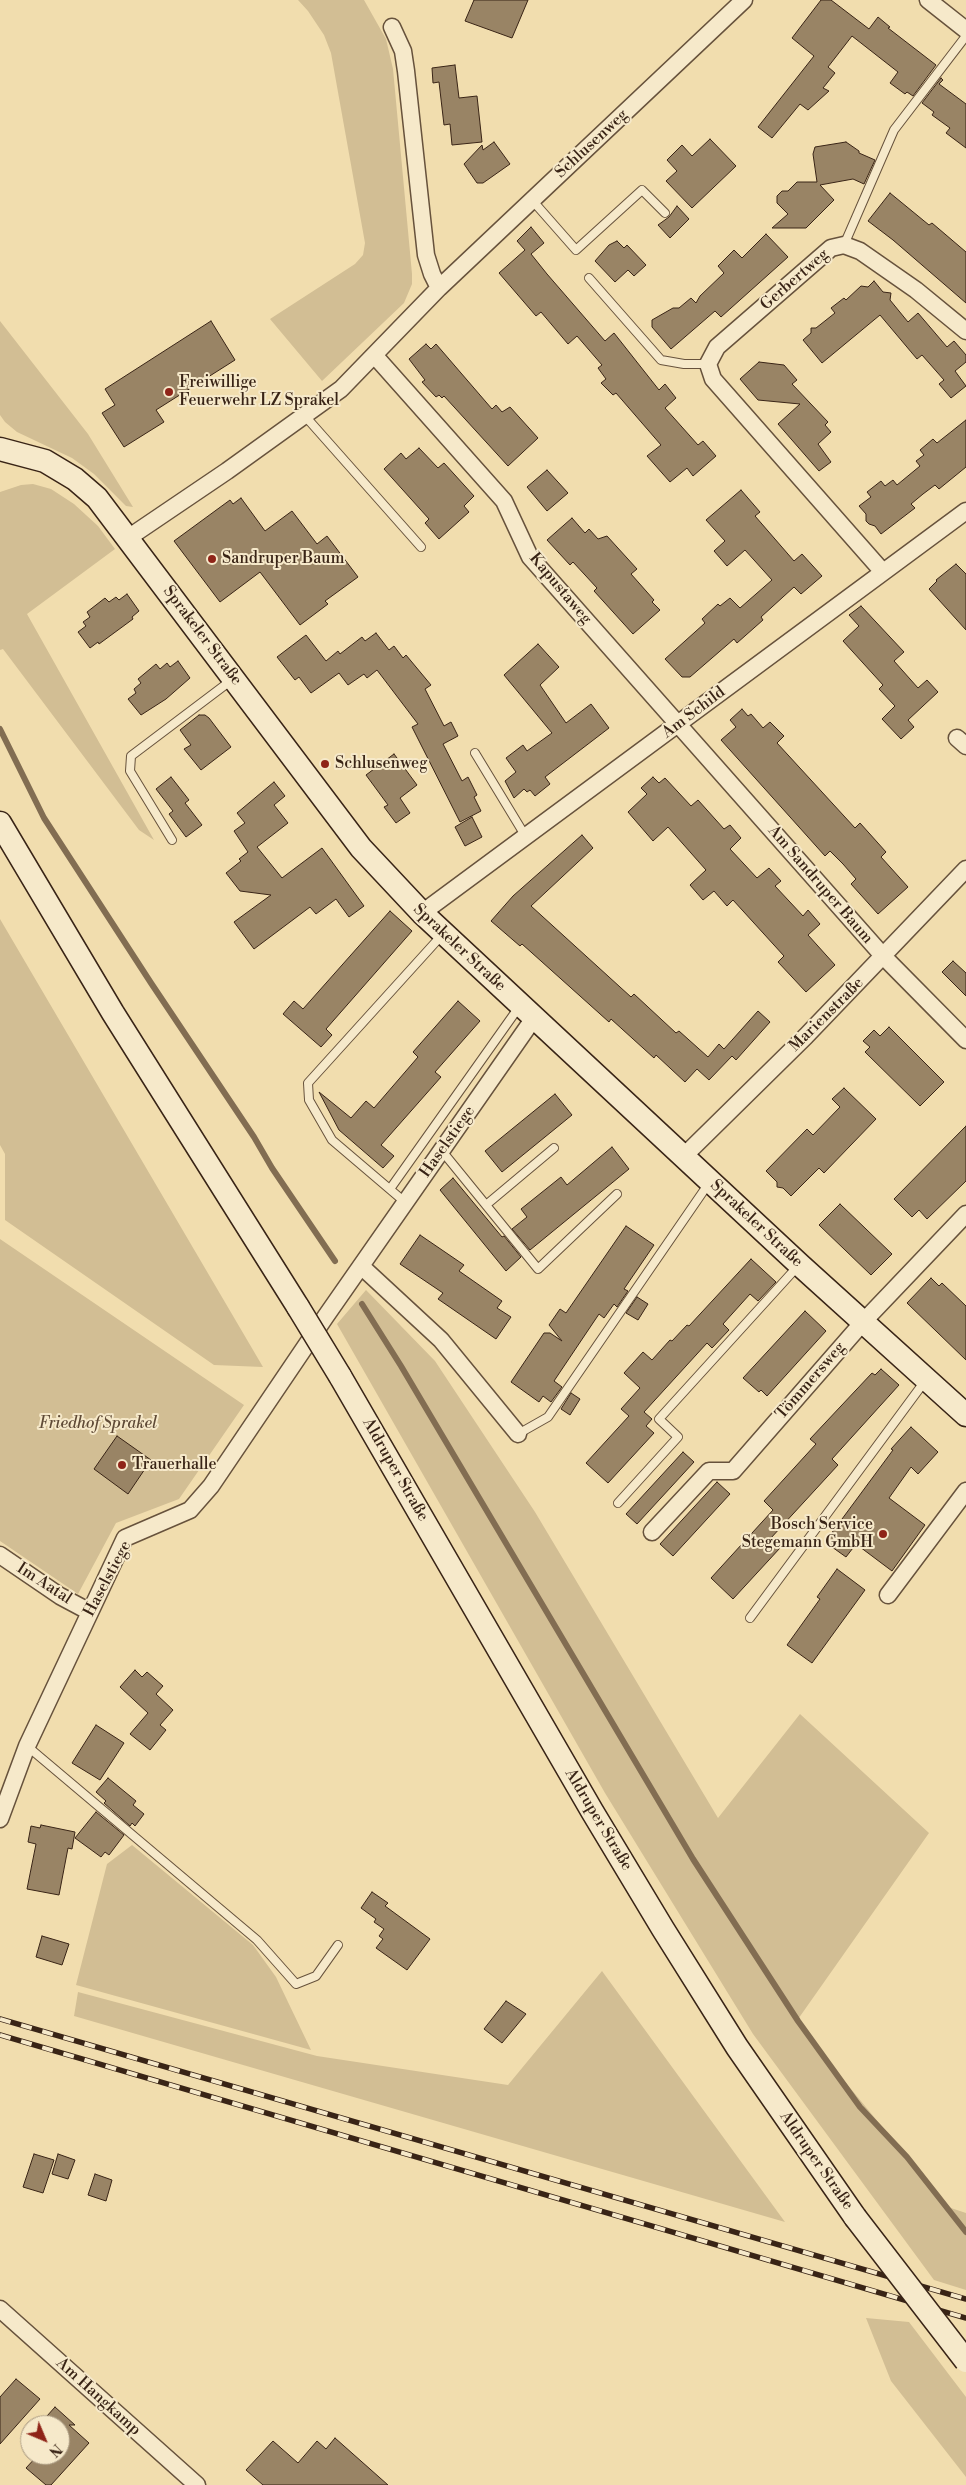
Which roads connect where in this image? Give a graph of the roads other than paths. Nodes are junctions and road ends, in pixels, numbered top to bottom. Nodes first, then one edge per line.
1 (744, 0) edge
2 (928, 0) edge
3 (392, 26) dead end
4 (966, 30) edge
5 (966, 36) edge
6 (532, 200) junction
7 (665, 213) dead end
8 (844, 244) junction
9 (589, 278) dead end
10 (439, 288) junction
11 (966, 331) edge
12 (375, 356) junction
13 (708, 364) junction
14 (305, 416) junction
15 (0, 449) edge
16 (966, 511) edge
17 (128, 538) junction
18 (421, 547) dead end
19 (883, 572) junction
20 (234, 678) junction
21 (679, 725) junction
22 (475, 753) dead end
23 (0, 823) edge
24 (526, 837) junction
25 (172, 840) dead end
26 (966, 869) edge
27 (422, 914) junction
28 (443, 933) junction
29 (884, 957) junction
30 (527, 1012) junction
31 (966, 1040) edge
32 (554, 1148) dead end
33 (442, 1151) junction
34 (683, 1157) junction
35 (710, 1182) junction
36 (390, 1188) junction
37 (617, 1194) dead end
38 (406, 1203) junction
39 (486, 1205) junction
40 (966, 1214) edge
41 (800, 1264) junction
42 (361, 1266) junction
43 (864, 1321) junction
44 (926, 1379) junction
45 (966, 1415) edge
46 (518, 1434) joint
47 (966, 1491) edge
48 (618, 1503) dead end
49 (652, 1532) dead end
50 (0, 1556) edge
51 (888, 1595) dead end
52 (90, 1612) junction
53 (750, 1618) dead end
54 (26, 1746) junction
55 (0, 1819) edge
56 (338, 1945) dead end
57 (0, 2308) edge
58 (966, 2361) edge
59 (197, 2485) edge

1 - 6 street, Schlusenweg
2 - 4 street
3 - 10 street
5 - 8 lane
6 - 7 lane
6 - 10 street, Schlusenweg
8 - 11 street, Gerbertweg
8 - 13 street, Gerbertweg
9 - 13 lane
10 - 12 street, Schlusenweg
12 - 14 street, Schlusenweg
12 - 21 street, Kapustaweg
13 - 19 street
14 - 17 street, Schlusenweg
14 - 18 lane
15 - 17 main road, Sprakeler Straße
16 - 19 street, Am Schild
17 - 20 main road, Sprakeler Straße
19 - 21 street, Am Schild
20 - 25 lane
20 - 27 main road, Sprakeler Straße
21 - 24 street, Am Schild
21 - 29 street, Am Sandruper Baum
22 - 24 lane
23 - 58 main road, Aldruper Straße, bridge
24 - 27 street, Am Schild
26 - 29 street, Marienstraße
27 - 28 main road, Sprakeler Straße
28 - 30 main road, Sprakeler Straße
28 - 36 lane
29 - 31 street, Am Sandruper Baum
29 - 34 street, Marienstraße
30 - 33 street, Haselstiege
30 - 34 main road, Sprakeler Straße
30 - 36 lane
32 - 39 lane
33 - 38 street, Haselstiege
33 - 39 lane
34 - 35 main road, Sprakeler Straße
35 - 41 main road, Sprakeler Straße
35 - 46 lane
36 - 38 lane
37 - 39 lane
38 - 42 street, Haselstiege
40 - 43 street, Tömmersweg
41 - 43 main road, Sprakeler Straße
41 - 48 lane
42 - 46 street
42 - 52 street, Haselstiege
43 - 44 main road, Sprakeler Straße
43 - 49 street, Tömmersweg
44 - 45 main road, Sprakeler Straße
44 - 53 lane
47 - 51 street
50 - 52 street, Im Aatal
52 - 54 street, Haselstiege
54 - 55 street, Haselstiege
54 - 56 lane
57 - 59 street, Am Hangkamp

